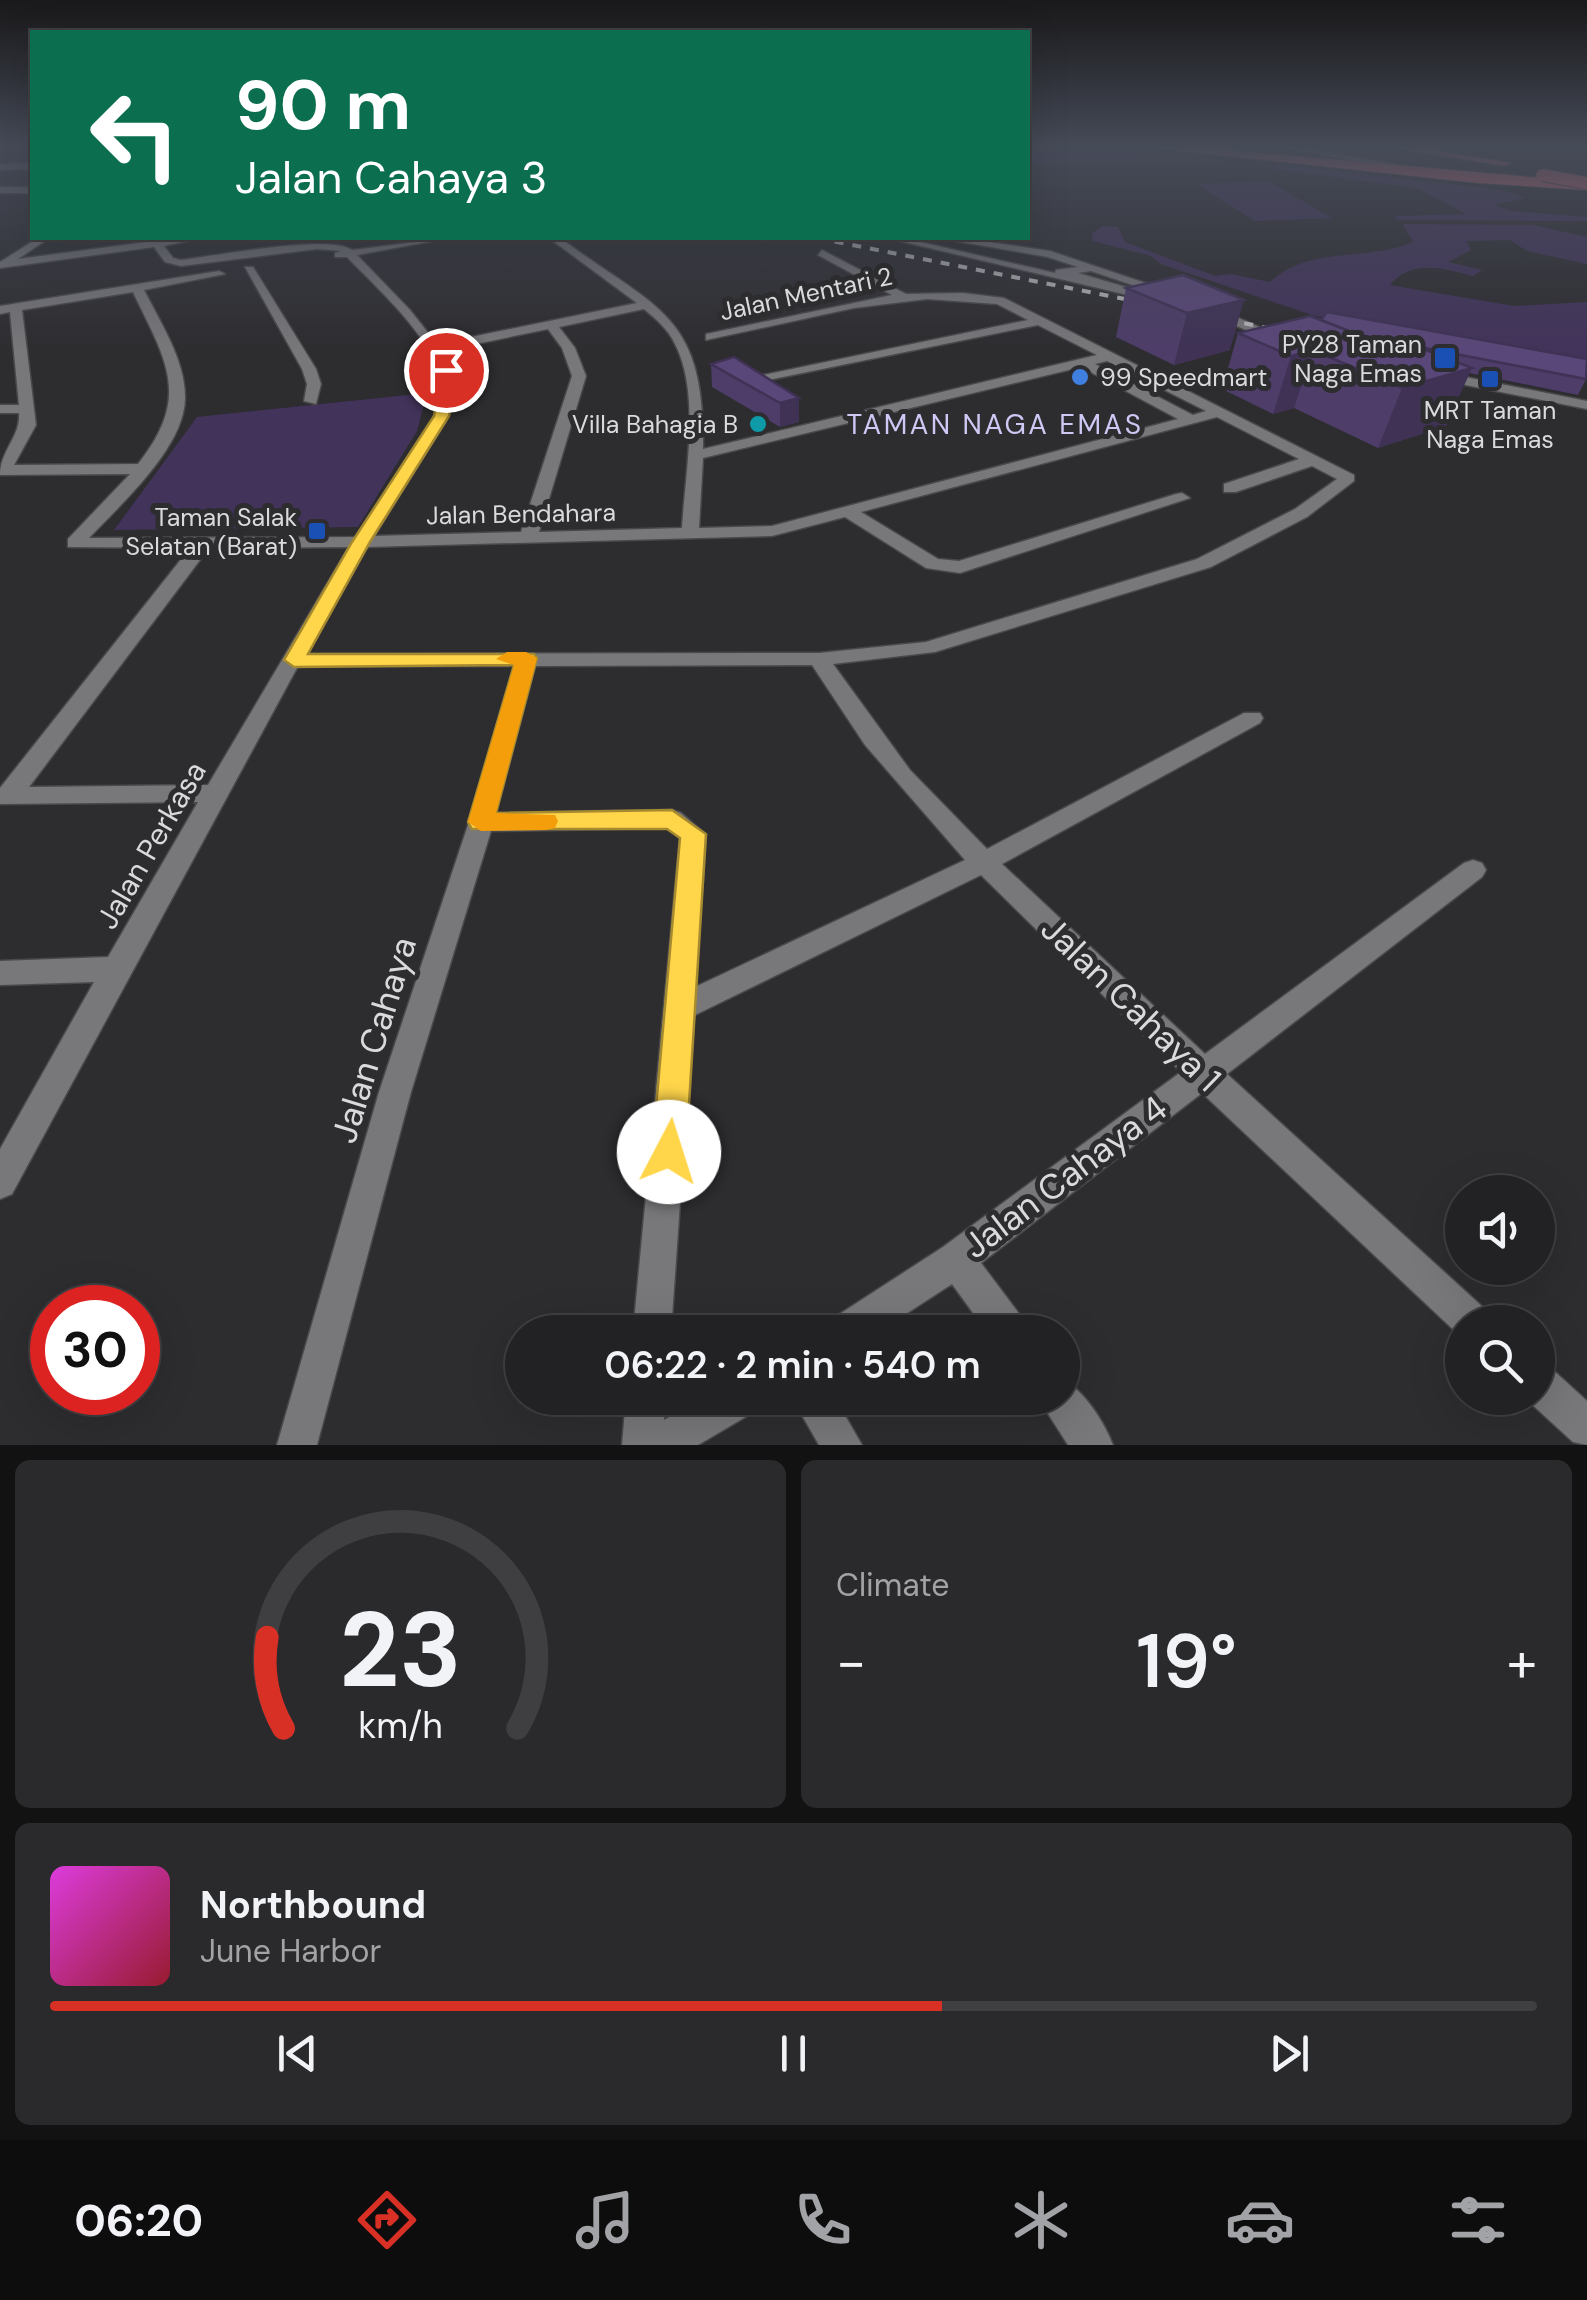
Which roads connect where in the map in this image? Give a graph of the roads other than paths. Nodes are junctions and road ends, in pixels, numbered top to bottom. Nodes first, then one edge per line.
1 (41, 240) edge
2 (159, 240) edge
3 (431, 240) edge
4 (557, 240) edge
5 (907, 240) edge
6 (948, 240) edge
7 (972, 249) junction
8 (348, 253) junction
9 (822, 253) dead end
10 (1, 265) edge
11 (249, 270) junction
12 (137, 288) junction
13 (1150, 291) junction
14 (902, 295) junction
15 (645, 305) junction
16 (1190, 307) junction
17 (8, 309) edge
18 (1042, 321) junction
19 (551, 325) junction
20 (711, 337) dead end
21 (434, 349) junction
22 (1111, 356) junction
23 (1083, 363) junction
24 (754, 381) edge
25 (310, 402) dead end
26 (1587, 405) edge
27 (26, 409) junction
28 (0, 410) edge
29 (1220, 412) junction
30 (1587, 418) edge
31 (1192, 420) junction
32 (692, 456) junction
33 (1313, 460) junction
34 (1, 470) edge
35 (141, 470) junction
36 (1230, 488) dead end
37 (1182, 498) dead end
38 (847, 511) junction
39 (690, 535) junction
40 (528, 538) junction
41 (361, 542) junction
42 (203, 544) junction
43 (526, 658) junction
44 (818, 659) junction
45 (294, 660) junction
46 (1252, 718) dead end
47 (218, 793) junction
48 (4, 796) edge
49 (481, 822) junction
50 (984, 862) junction
51 (1472, 870) dead end
52 (116, 969) junction
53 (0, 973) edge
54 (682, 1007) junction
55 (1202, 1073) junction
56 (0, 1182) edge
57 (956, 1260) junction
58 (1454, 1305) edge
59 (654, 1315) edge
60 (871, 1315) edge
61 (997, 1315) edge
62 (1555, 1398) edge
63 (645, 1415) edge
64 (711, 1415) edge
65 (823, 1415) edge
66 (1071, 1415) edge
67 (1587, 1428) edge
68 (297, 1445) edge
69 (642, 1445) edge
70 (660, 1445) edge
71 (842, 1445) edge
72 (1093, 1445) edge

1 - 10 street
2 - 8 street
2 - 10 street
3 - 8 street
4 - 15 street
5 - 7 street
6 - 7 street
7 - 7 street
7 - 13 street
7 - 13 street
8 - 11 street
8 - 21 street
9 - 14 street
11 - 12 street
11 - 25 street
12 - 17 street
12 - 35 street
13 - 13 street
13 - 16 street
14 - 18 street, Jalan Mentari 2
14 - 20 street, Jalan Mentari 2
15 - 19 street
15 - 32 street
16 - 16 street
17 - 27 street
18 - 22 street, Jalan Mentari 2
18 - 24 street
19 - 21 street
19 - 40 street
21 - 41 street, Jalan Perkasa
22 - 23 street
22 - 29 street, Jalan Mentari 2
23 - 31 street
23 - 32 street
26 - 30 street
27 - 28 street
27 - 34 street
29 - 31 street, Jalan Bendahara
29 - 33 street, Jalan Mentari 2
31 - 38 street, Jalan Bendahara
32 - 39 street
33 - 36 street
33 - 44 street, Jalan Mentari 2
34 - 35 street
35 - 42 street, Jalan Bendahara
37 - 38 street
38 - 39 street, Jalan Bendahara
39 - 40 street, Jalan Bendahara
40 - 41 street, Jalan Bendahara
41 - 42 street, Jalan Bendahara
41 - 45 street, Jalan Perkasa
42 - 48 street
43 - 44 street
43 - 45 street
43 - 49 street, Jalan Cahaya
44 - 50 street, Jalan Cahaya 1
45 - 47 street, Jalan Perkasa
46 - 50 street
47 - 48 street
47 - 52 street, Jalan Perkasa
49 - 54 street
49 - 68 street, Jalan Cahaya
50 - 54 street
50 - 55 street, Jalan Cahaya 1
51 - 55 street, Jalan Cahaya 4
52 - 53 street
52 - 56 street, Jalan Perkasa
54 - 59 street
55 - 57 street, Jalan Cahaya 4
55 - 58 street, Jalan Cahaya 1
57 - 60 street, Jalan Cahaya 4
57 - 61 street
62 - 67 street
63 - 69 street
64 - 70 street
65 - 71 street
66 - 72 street

